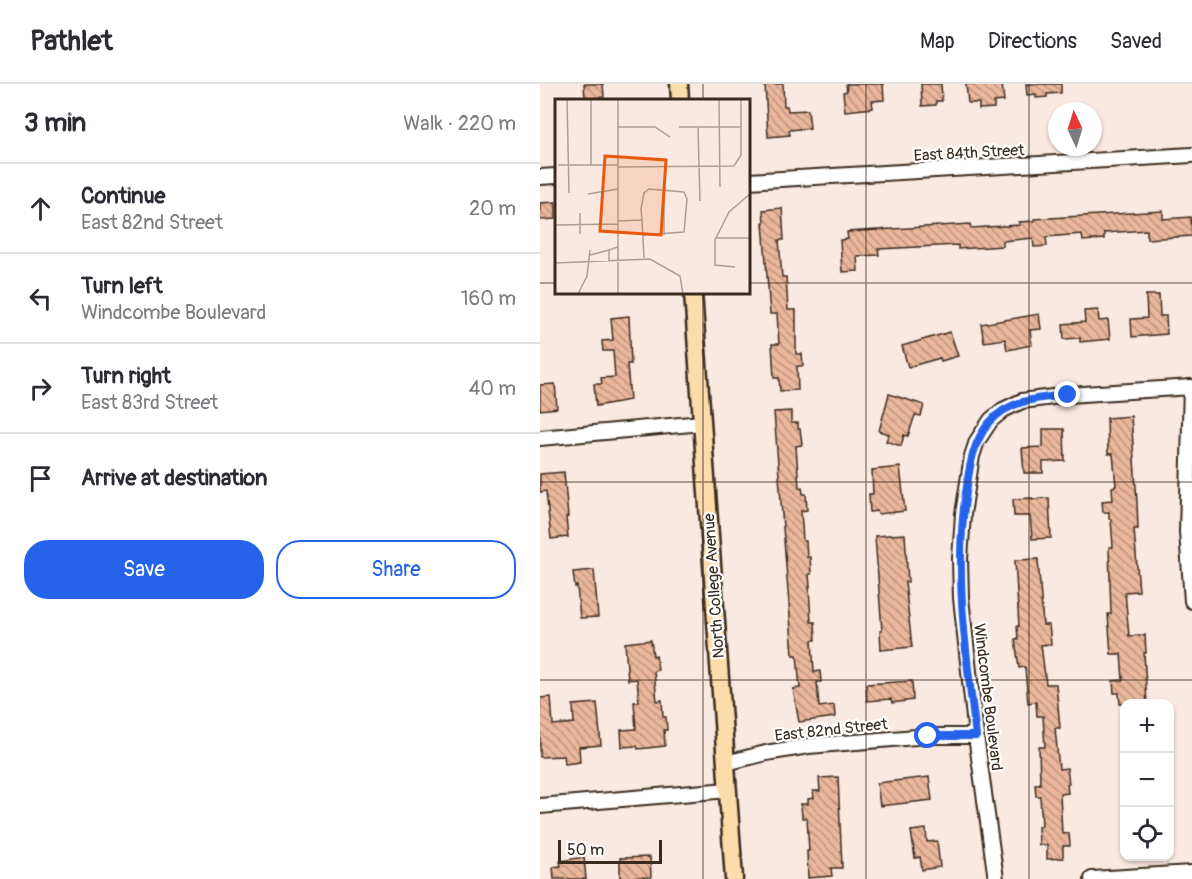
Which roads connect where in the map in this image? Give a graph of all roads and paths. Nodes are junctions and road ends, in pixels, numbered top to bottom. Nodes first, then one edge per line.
1 (679, 84) edge
2 (680, 99) edge
3 (1192, 155) edge
4 (555, 176) edge
5 (540, 177) edge
6 (750, 181) edge
7 (693, 294) edge
8 (1192, 387) edge
9 (702, 423) junction
10 (540, 438) edge
11 (1192, 601) edge
12 (976, 736) junction
13 (726, 763) junction
14 (728, 790) junction
15 (540, 806) edge
16 (1192, 873) edge
17 (734, 879) edge
18 (996, 879) edge
19 (1092, 879) edge

1 - 2 main road
3 - 6 street, East 84th Street
4 - 5 street
7 - 9 main road, North College Avenue
8 - 11 street
8 - 12 street, Windcombe Boulevard
9 - 10 street
9 - 13 main road, North College Avenue
12 - 13 street, East 82nd Street
12 - 18 street, Windcombe Boulevard
13 - 14 main road, North College Avenue
14 - 15 street
14 - 17 main road, North College Avenue
16 - 19 street

